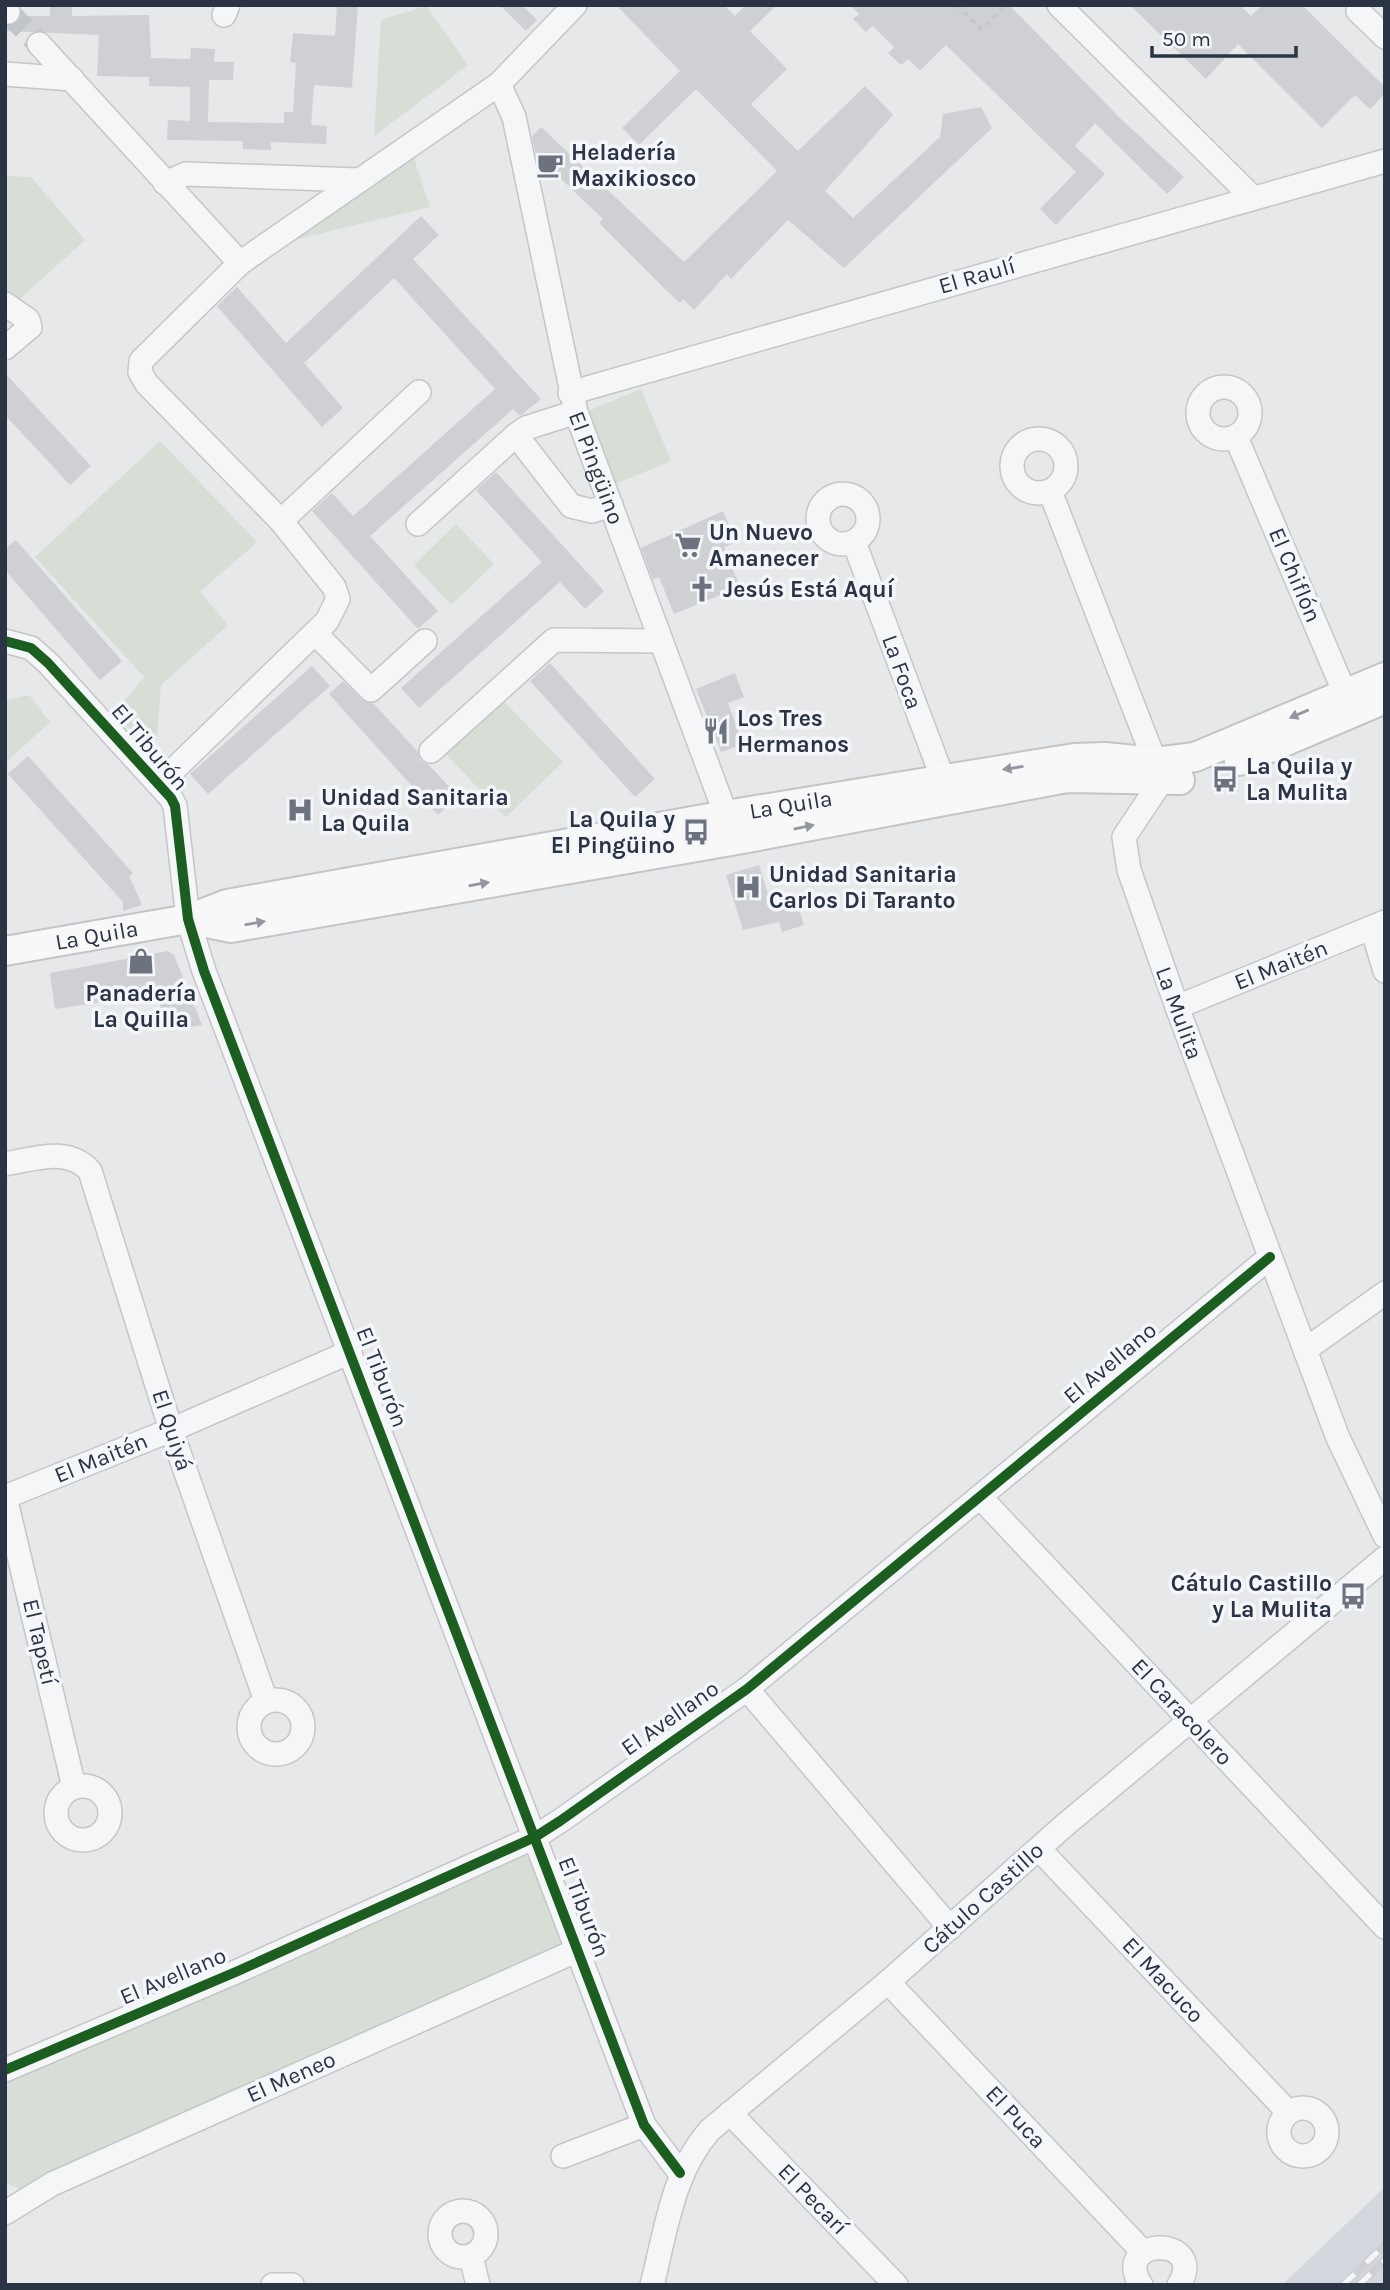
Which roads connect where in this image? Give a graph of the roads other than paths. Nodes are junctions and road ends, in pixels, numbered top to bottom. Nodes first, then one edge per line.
1 (576, 5) edge
2 (1059, 5) edge
3 (1358, 11) dead end
4 (1385, 37) edge
5 (39, 44) tunnel mouth
6 (5, 74) edge
7 (72, 79) junction
8 (499, 84) junction
9 (1385, 161) edge
10 (358, 180) junction
11 (165, 183) junction
12 (1253, 198) junction
13 (240, 263) junction
14 (5, 304) edge
15 (5, 348) edge
16 (418, 391) dead end
17 (573, 402) junction
18 (516, 435) junction
19 (1236, 437) dead end
20 (1049, 491) dead end
21 (611, 505) junction
22 (281, 521) junction
23 (418, 524) dead end
24 (854, 542) dead end
25 (315, 633) junction
26 (5, 640) edge
27 (425, 641) dead end
28 (661, 641) junction
29 (1385, 677) edge
30 (1385, 699) edge
31 (1349, 704) junction
32 (432, 751) dead end
33 (1157, 771) junction
34 (159, 784) junction
35 (947, 790) junction
36 (731, 827) junction
37 (188, 919) junction
38 (1378, 925) edge
39 (5, 951) edge
40 (1385, 971) edge
41 (1177, 1007) junction
42 (5, 1164) edge
43 (1270, 1257) junction
44 (1385, 1293) edge
45 (1306, 1350) junction
46 (350, 1352) junction
47 (171, 1430) junction
48 (5, 1497) edge
49 (980, 1497) junction
50 (1385, 1536) edge
51 (1385, 1558) edge
52 (747, 1689) junction
53 (267, 1701) dead end
54 (1189, 1720) junction
55 (74, 1787) dead end
56 (535, 1837) junction
57 (1039, 1849) junction
58 (1385, 1927) edge
59 (950, 1928) junction
60 (578, 1950) junction
61 (888, 1982) junction
62 (5, 2070) edge
63 (1288, 2112) dead end
64 (730, 2113) junction
65 (644, 2125) junction
66 (563, 2156) dead end
67 (680, 2173) junction
68 (6, 2209) edge
69 (1143, 2252) junction
70 (471, 2256) dead end
71 (273, 2285) edge
72 (292, 2285) edge
73 (478, 2285) edge
74 (652, 2285) edge
75 (896, 2285) edge
76 (1141, 2285) edge
77 (1179, 2285) edge

1 - 8 street
2 - 12 street
3 - 4 street
5 - 7 street
6 - 7 street
7 - 11 street
8 - 10 street
8 - 17 street, El Pingüino
9 - 12 street, El Raulí
10 - 11 street
10 - 13 street
11 - 13 street
12 - 17 street, El Raulí
13 - 22 street
14 - 15 street
16 - 22 street
17 - 18 street, El Raulí
17 - 21 street, El Pingüino
18 - 21 street
18 - 23 street, El Raulí
19 - 31 street, El Chiflón
20 - 33 street
21 - 28 street, El Pingüino
22 - 25 street
24 - 35 street, La Foca
25 - 27 street
25 - 34 street
26 - 34 street, El Tiburón
28 - 32 street
28 - 36 street, El Pingüino
29 - 31 main road, La Quila
30 - 31 main road, La Quila
31 - 33 main road, La Quila
33 - 35 main road, La Quila
33 - 41 street, La Mulita
34 - 37 street, El Tiburón
35 - 36 main road, La Quila
36 - 37 main road, La Quila
37 - 39 main road, La Quila
37 - 46 street, El Tiburón
38 - 40 street
38 - 41 street, El Maitén
41 - 43 street, La Mulita
42 - 47 street, El Quiyá
43 - 45 street, La Mulita
43 - 49 street, El Avellano
44 - 45 street
45 - 50 street, La Mulita
46 - 47 street, El Maitén
46 - 56 street, El Tiburón
47 - 48 street, El Maitén
47 - 53 street, El Quiyá
48 - 55 street, El Tapetí
49 - 52 street, El Avellano
49 - 54 street, El Caracolero
51 - 54 street, Cátulo Castillo
52 - 56 street, El Avellano
52 - 59 street
54 - 57 street, Cátulo Castillo
54 - 58 street, El Caracolero
56 - 60 street, El Tiburón
56 - 62 street, El Avellano
57 - 59 street, Cátulo Castillo
57 - 63 street, El Macuco
59 - 61 street, Cátulo Castillo
60 - 65 street, El Tiburón
60 - 68 street, El Meneo
61 - 64 street, Cátulo Castillo
61 - 69 street, El Puca
64 - 67 street, Cátulo Castillo
64 - 75 street, El Pecarí
65 - 66 street
65 - 67 street, El Tiburón
67 - 74 street, Cátulo Castillo
69 - 76 street
69 - 77 street
70 - 73 street
71 - 72 street

